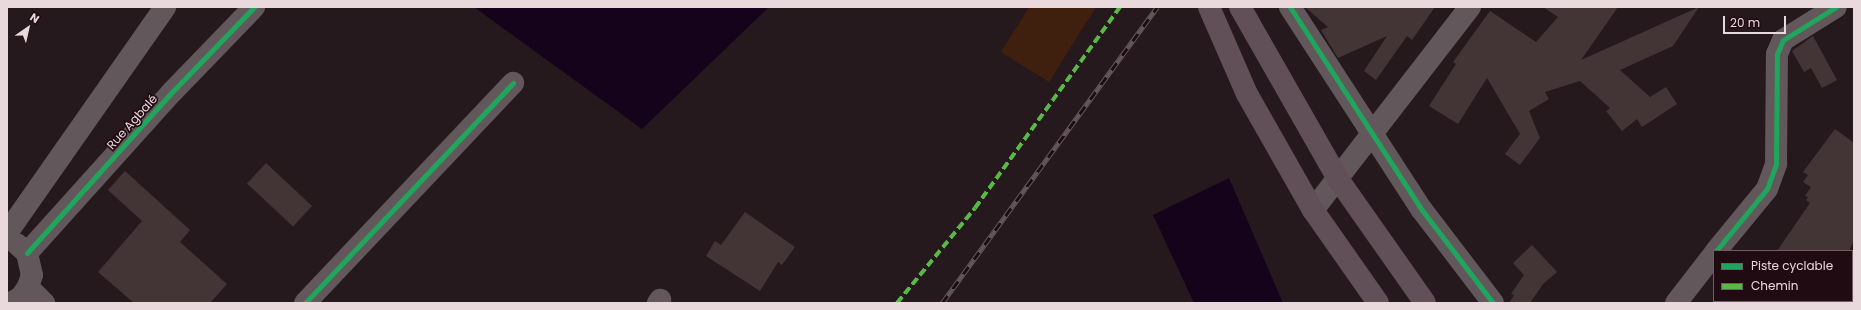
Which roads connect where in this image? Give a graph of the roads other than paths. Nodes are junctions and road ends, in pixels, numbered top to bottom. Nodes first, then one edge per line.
1 (165, 7) edge
2 (254, 7) edge
3 (1209, 7) edge
4 (1240, 7) edge
5 (1290, 7) edge
6 (1470, 7) edge
7 (1836, 7) edge
8 (512, 83) dead end
9 (1372, 135) junction
10 (1338, 180) junction
11 (1313, 210) junction
12 (7, 233) edge
13 (7, 239) edge
14 (1717, 250) edge
15 (27, 253) junction
16 (1713, 255) edge
17 (28, 287) junction
18 (11, 303) edge
19 (44, 303) edge
20 (305, 303) edge
21 (1378, 303) edge
22 (1425, 303) edge
23 (1493, 303) edge
24 (1676, 303) edge

1 - 12 street
2 - 15 street, Rue Agbalé
3 - 11 main road
4 - 10 main road
5 - 9 street
6 - 9 street
7 - 14 street
8 - 20 street
9 - 10 street
9 - 23 street
10 - 11 street
10 - 22 main road
11 - 21 main road
13 - 15 street
15 - 17 street
16 - 24 street
17 - 18 street
17 - 19 street

